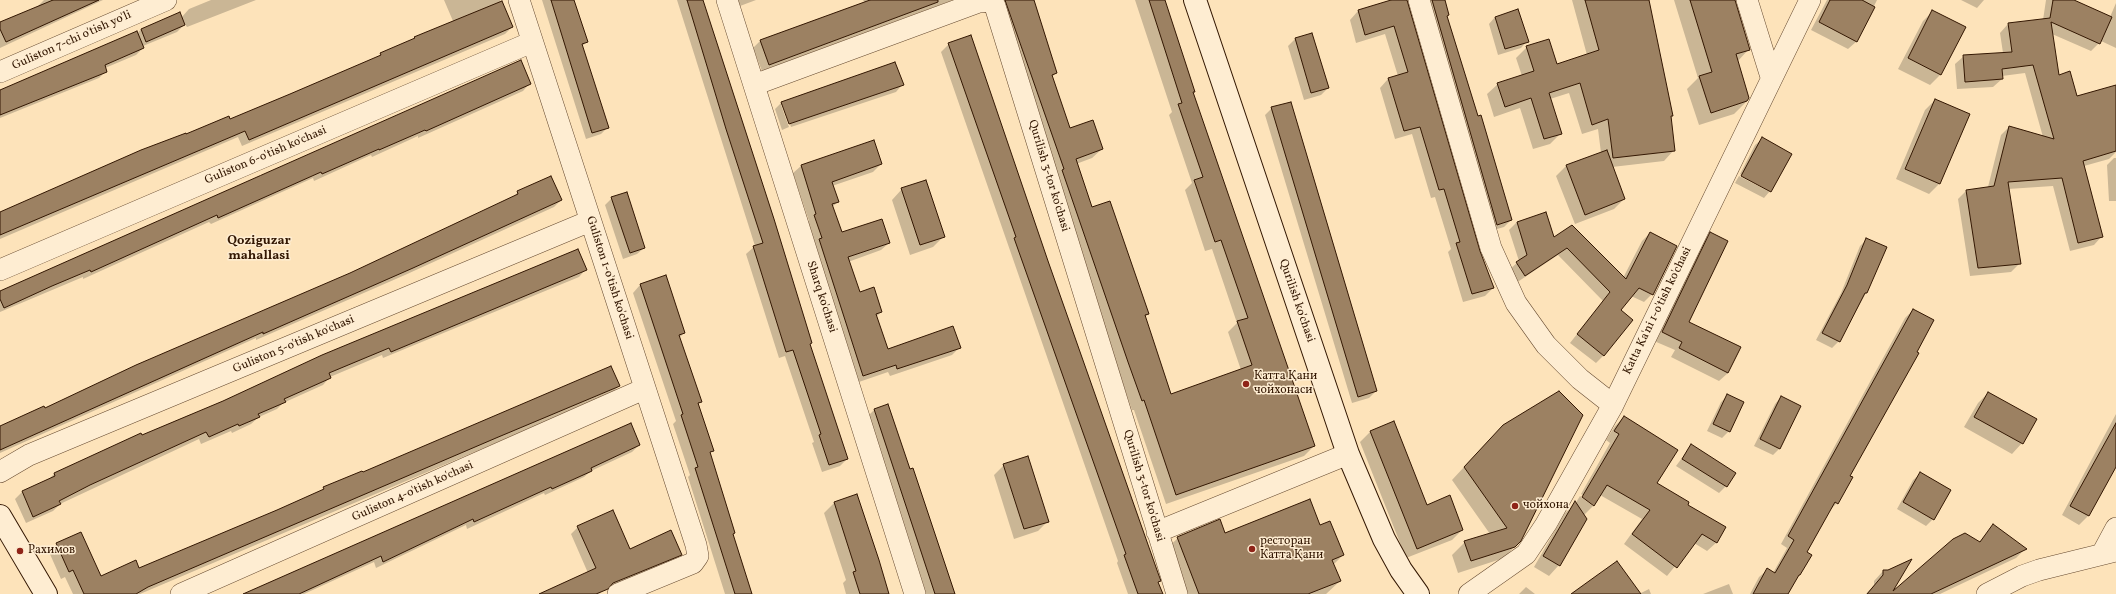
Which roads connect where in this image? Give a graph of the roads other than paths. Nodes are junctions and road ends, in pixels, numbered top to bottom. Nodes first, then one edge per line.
1 (166, 0) edge
2 (519, 0) edge
3 (727, 0) edge
4 (1195, 0) edge
5 (1419, 0) edge
6 (1747, 0) edge
7 (1810, 0) edge
8 (532, 42) junction
9 (0, 72) edge
10 (1771, 77) junction
11 (754, 85) junction
12 (590, 221) junction
13 (0, 270) edge
14 (644, 389) junction
15 (1613, 404) junction
16 (1348, 454) junction
17 (0, 472) edge
18 (0, 516) edge
19 (2116, 528) edge
20 (1157, 532) junction
21 (2109, 552) edge
22 (642, 589) edge
23 (46, 594) edge
24 (181, 594) edge
25 (618, 594) edge
26 (914, 594) edge
27 (1177, 594) edge
28 (1418, 594) edge
29 (1469, 594) edge
30 (1987, 594) edge

1 - 9 street, Guliston 7-chi o'tish yo'li
2 - 8 street, Guliston 1-o'tish ko'chasi
3 - 11 street, Sharq ko'chasi
4 - 16 street, Qurilish ko'chasi
5 - 15 street
6 - 10 street
7 - 10 street, Katta Ka'ni 1-o'tish ko'chasi
8 - 12 street, Guliston 1-o'tish ko'chasi
8 - 13 street, Guliston 6-o'tish ko'chasi
10 - 15 street, Katta Ka'ni 1-o'tish ko'chasi
11 - 20 street, Qurilish 3-tor ko'chasi
11 - 26 street, Sharq ko'chasi
12 - 14 street, Guliston 1-o'tish ko'chasi
12 - 17 street, Guliston 5-o'tish ko'chasi
14 - 22 street, Guliston 1-o'tish ko'chasi
14 - 24 street, Guliston 4-o'tish ko'chasi
15 - 29 street, Katta Ka'ni 1-o'tish ko'chasi
16 - 20 street
16 - 28 street, Qurilish ko'chasi
18 - 23 street
19 - 21 street
20 - 27 street, Qurilish 3-tor ko'chasi
21 - 30 street
22 - 25 street

